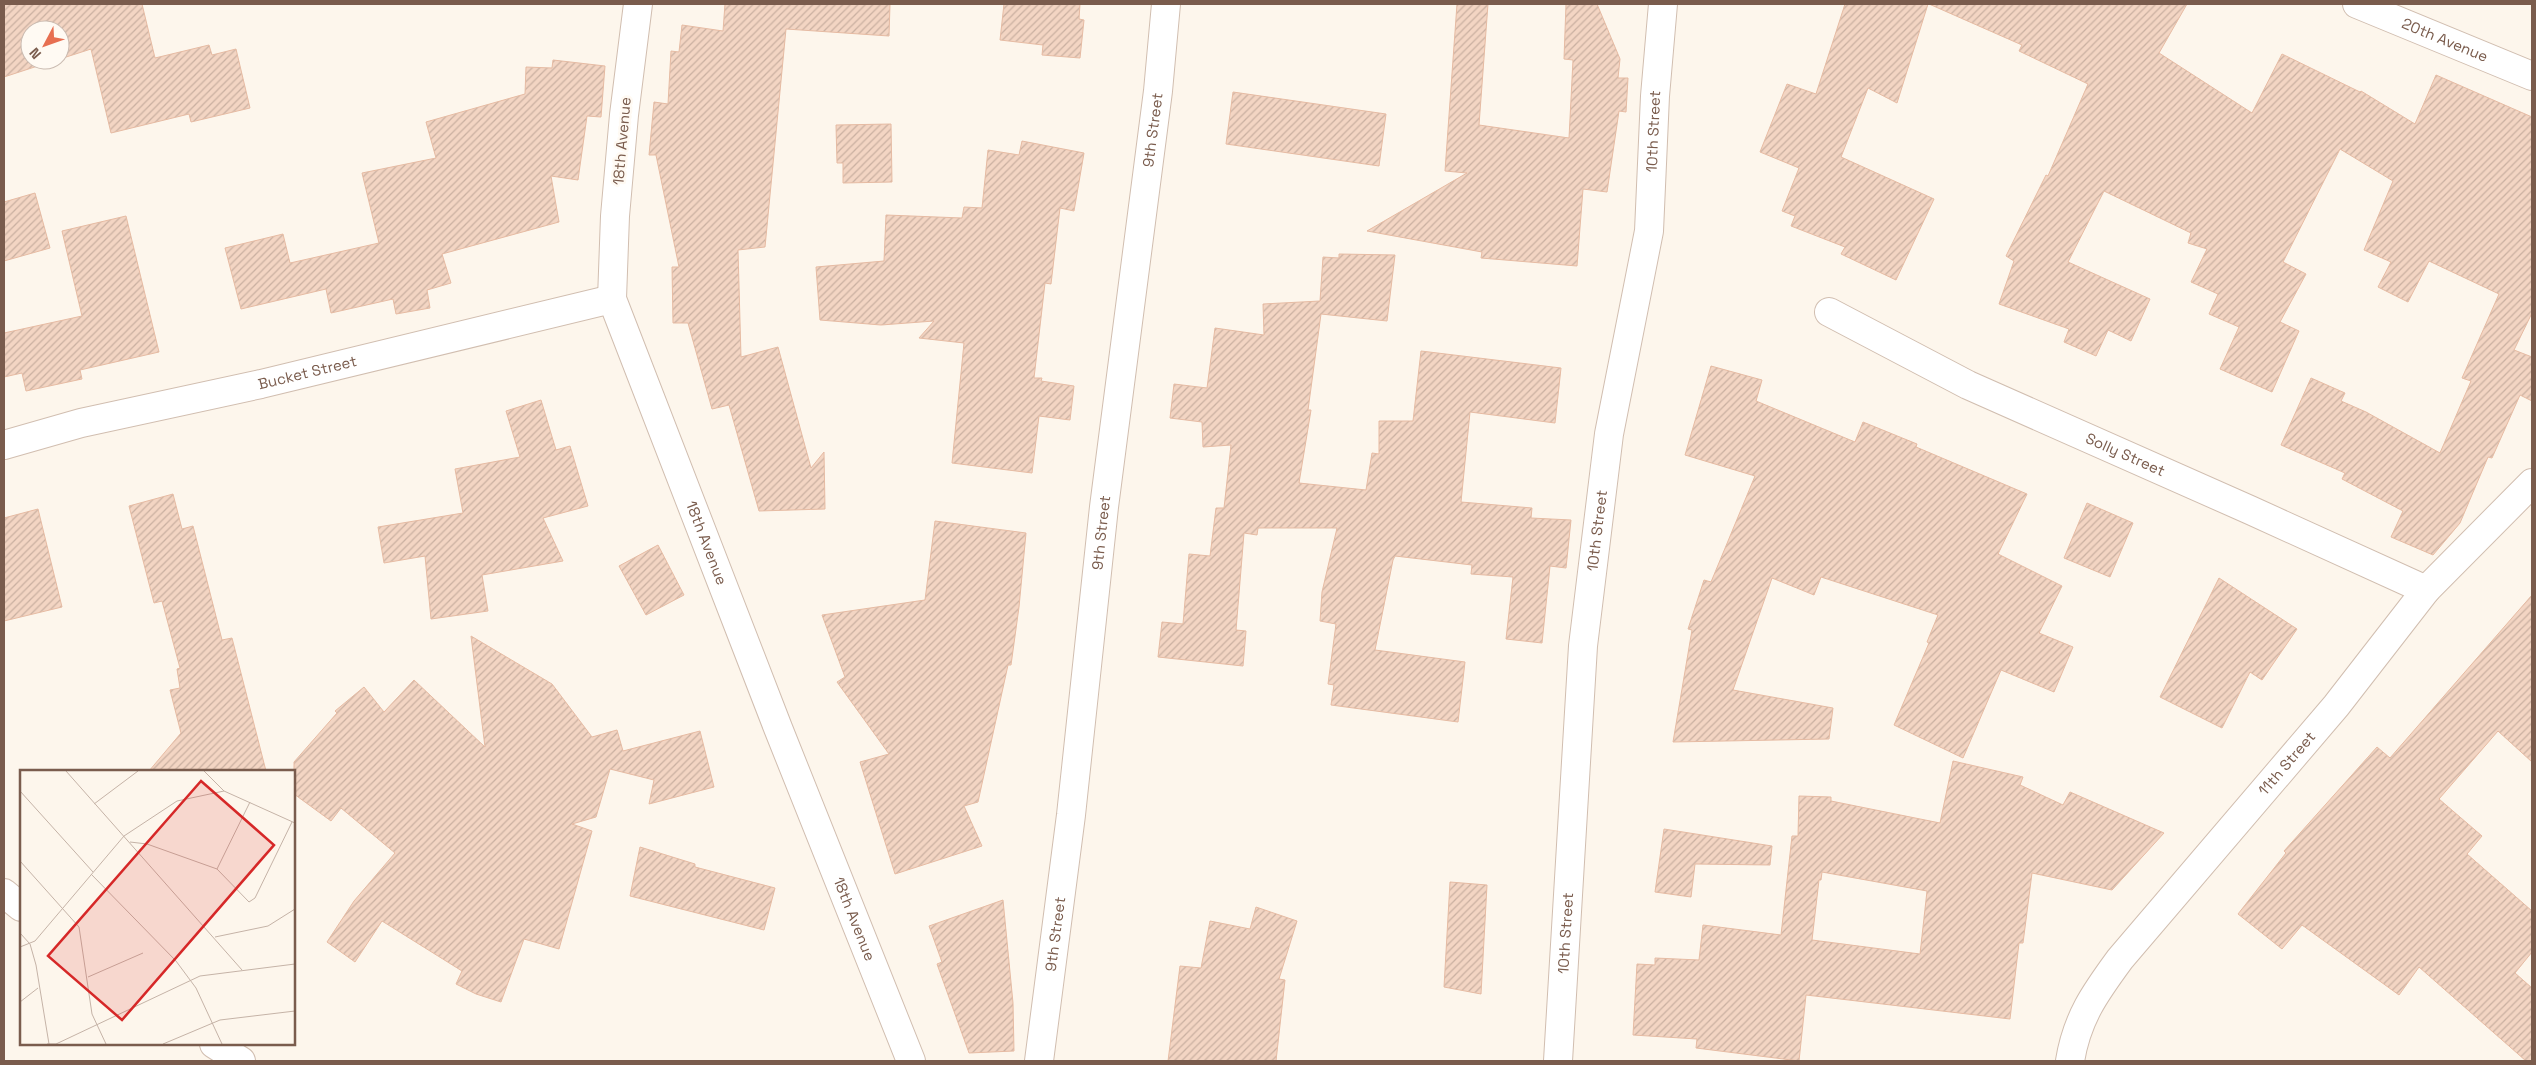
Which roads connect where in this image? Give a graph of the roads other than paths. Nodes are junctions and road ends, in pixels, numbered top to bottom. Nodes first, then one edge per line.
1 (638, 4) edge
2 (1166, 4) edge
3 (1663, 4) edge
4 (2357, 4) edge
5 (2532, 76) edge
6 (612, 299) junction
7 (1829, 312) dead end
8 (4, 446) edge
9 (2532, 483) edge
10 (2426, 590) junction
11 (4, 893) edge
12 (20, 906) edge
13 (216, 1045) edge
14 (241, 1061) edge
15 (911, 1061) edge
16 (1039, 1061) edge
17 (1558, 1061) edge
18 (2070, 1061) edge

1 - 6 street, 18th Avenue
2 - 16 street, 9th Street
3 - 17 street, 10th Street
4 - 5 street, 20th Avenue
6 - 8 street, Bucket Street
6 - 15 street, 18th Avenue
7 - 10 street, Solly Street
9 - 10 street, 11th Street
10 - 18 street, 11th Street
11 - 12 street
13 - 14 street

